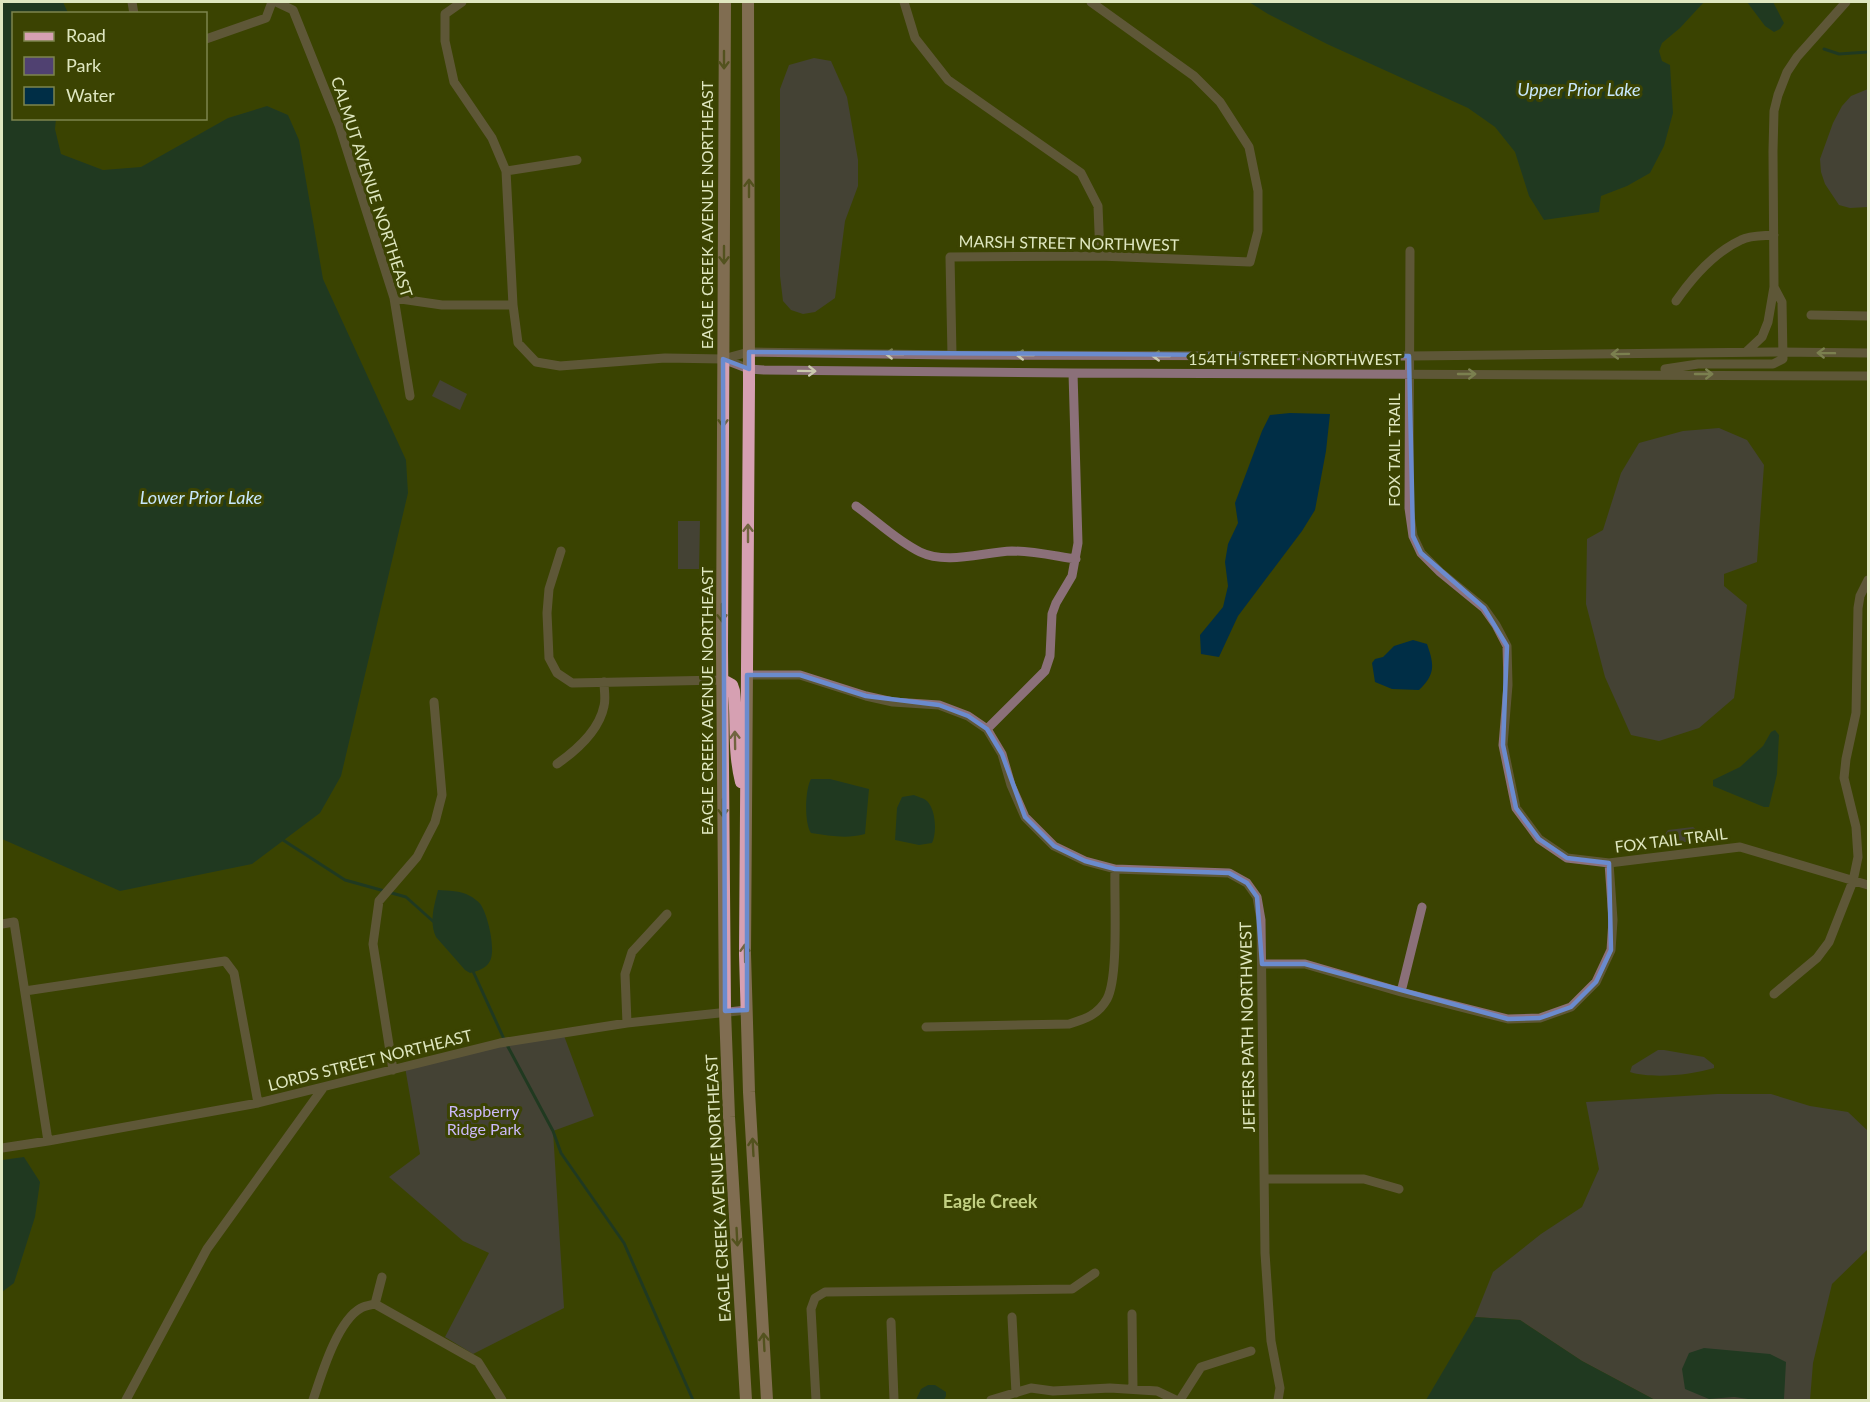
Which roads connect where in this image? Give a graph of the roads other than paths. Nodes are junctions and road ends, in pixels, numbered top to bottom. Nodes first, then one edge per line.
1 (274, 2) edge
2 (462, 2) edge
3 (724, 2) edge
4 (748, 2) edge
5 (904, 2) edge
6 (1091, 2) edge
7 (1846, 2) edge
8 (207, 39) edge
9 (577, 160) dead end
10 (506, 171) junction
11 (1774, 235) junction
12 (1410, 252) dead end
13 (1100, 256) junction
14 (1774, 287) junction
15 (394, 298) junction
16 (1676, 301) dead end
17 (513, 305) junction
18 (1811, 315) dead end
19 (1869, 316) edge
20 (749, 351) junction
21 (1746, 352) junction
22 (1783, 352) junction
23 (1869, 353) edge
24 (952, 355) junction
25 (1409, 356) junction
26 (723, 359) junction
27 (749, 369) junction
28 (1073, 374) junction
29 (1409, 374) junction
30 (1637, 374) junction
31 (1869, 375) edge
32 (410, 396) dead end
33 (856, 506) dead end
34 (561, 551) dead end
35 (1076, 559) junction
36 (1869, 580) edge
37 (747, 675) junction
38 (723, 680) junction
39 (604, 682) junction
40 (434, 702) dead end
41 (987, 729) junction
42 (557, 764) dead end
43 (745, 797) junction
44 (1609, 863) junction
45 (1115, 870) junction
46 (1853, 881) junction
47 (1869, 885) edge
48 (1422, 907) dead end
49 (667, 914) dead end
50 (2, 924) edge
51 (1262, 964) junction
52 (26, 991) junction
53 (1401, 992) junction
54 (1774, 994) dead end
55 (747, 1010) junction
56 (725, 1011) junction
57 (627, 1023) junction
58 (926, 1027) dead end
59 (393, 1070) junction
60 (323, 1088) junction
61 (258, 1103) junction
62 (48, 1142) junction
63 (2, 1148) edge
64 (1264, 1179) junction
65 (1399, 1189) dead end
66 (1095, 1273) dead end
67 (382, 1277) dead end
68 (375, 1304) junction
69 (1132, 1314) dead end
70 (1012, 1317) dead end
71 (891, 1322) dead end
72 (1251, 1351) dead end
73 (1133, 1389) junction
74 (1016, 1393) junction
75 (126, 1401) edge
76 (313, 1401) edge
77 (502, 1401) edge
78 (746, 1401) edge
79 (767, 1401) edge
80 (816, 1401) edge
81 (894, 1401) edge
82 (992, 1401) edge
83 (1178, 1401) edge
84 (1278, 1401) edge

1 - 8 street
1 - 15 street, CALMUT AVENUE NORTHEAST
2 - 10 street, 154TH STREET NORTHWEST
3 -> 26 main road, EAGLE CREEK AVENUE NORTHEAST
20 -> 4 main road
5 - 13 street
6 - 13 street, MARSH STREET NORTHWEST
7 - 11 street
9 - 10 street
10 - 17 street, 154TH STREET NORTHWEST
11 - 14 street
11 - 16 street
12 - 25 street, FOX TAIL TRAIL
13 - 24 street, MARSH STREET NORTHWEST
14 - 21 street
14 - 22 street
15 - 17 street
15 - 32 street, CALMUT AVENUE NORTHEAST
17 - 26 street, 154TH STREET NORTHWEST
18 - 19 street
24 -> 20 street, 154TH STREET NORTHWEST
20 - 26 street, 154TH STREET NORTHWEST
20 - 27 main road
21 - 22 street, 154TH STREET NORTHWEST
21 -> 25 street, 154TH STREET NORTHWEST
23 -> 22 street, 154TH STREET NORTHWEST
22 - 30 street
25 -> 24 street, 154TH STREET NORTHWEST
25 - 29 street, FOX TAIL TRAIL
26 - 27 street, 154TH STREET NORTHWEST
26 -> 38 main road, EAGLE CREEK AVENUE NORTHEAST
27 -> 28 street, 154TH STREET NORTHWEST
37 -> 27 main road
28 - 29 street, 154TH STREET NORTHWEST
28 - 35 street
29 -> 30 street, 154TH STREET NORTHWEST
29 - 44 street, FOX TAIL TRAIL
30 -> 31 street, 154TH STREET NORTHWEST
33 - 35 street
34 - 39 street
35 - 41 street
36 - 46 street
37 - 41 street, JEFFERS PATH NORTHWEST
37 - 43 main road
38 - 39 street
43 -> 38 main road
38 -> 56 main road, EAGLE CREEK AVENUE NORTHEAST
39 - 42 street
40 - 59 street
41 - 45 street, JEFFERS PATH NORTHWEST
55 -> 43 main road
44 - 46 street, FOX TAIL TRAIL
44 - 53 street
45 - 51 street, JEFFERS PATH NORTHWEST
45 - 58 street
46 - 47 street, FOX TAIL TRAIL
46 - 54 street
48 - 53 street
49 - 57 street
50 - 52 street
51 - 53 street
51 - 64 street, JEFFERS PATH NORTHWEST
52 - 61 street
52 - 62 street
55 - 56 street, LORDS STREET NORTHEAST
79 -> 55 main road
56 - 57 street, LORDS STREET NORTHEAST
56 -> 78 main road, EAGLE CREEK AVENUE NORTHEAST
57 - 59 street, LORDS STREET NORTHEAST
59 - 60 street, LORDS STREET NORTHEAST
60 - 61 street, LORDS STREET NORTHEAST
60 - 75 street
61 - 62 street, LORDS STREET NORTHEAST
62 - 63 street, LORDS STREET NORTHEAST
64 - 65 street
64 - 84 street, JEFFERS PATH NORTHWEST
66 - 80 street
67 - 68 street
68 - 76 street
68 - 77 street
69 - 73 street
70 - 74 street
71 - 81 street
72 - 83 street
73 - 74 street
73 - 83 street
74 - 82 street

